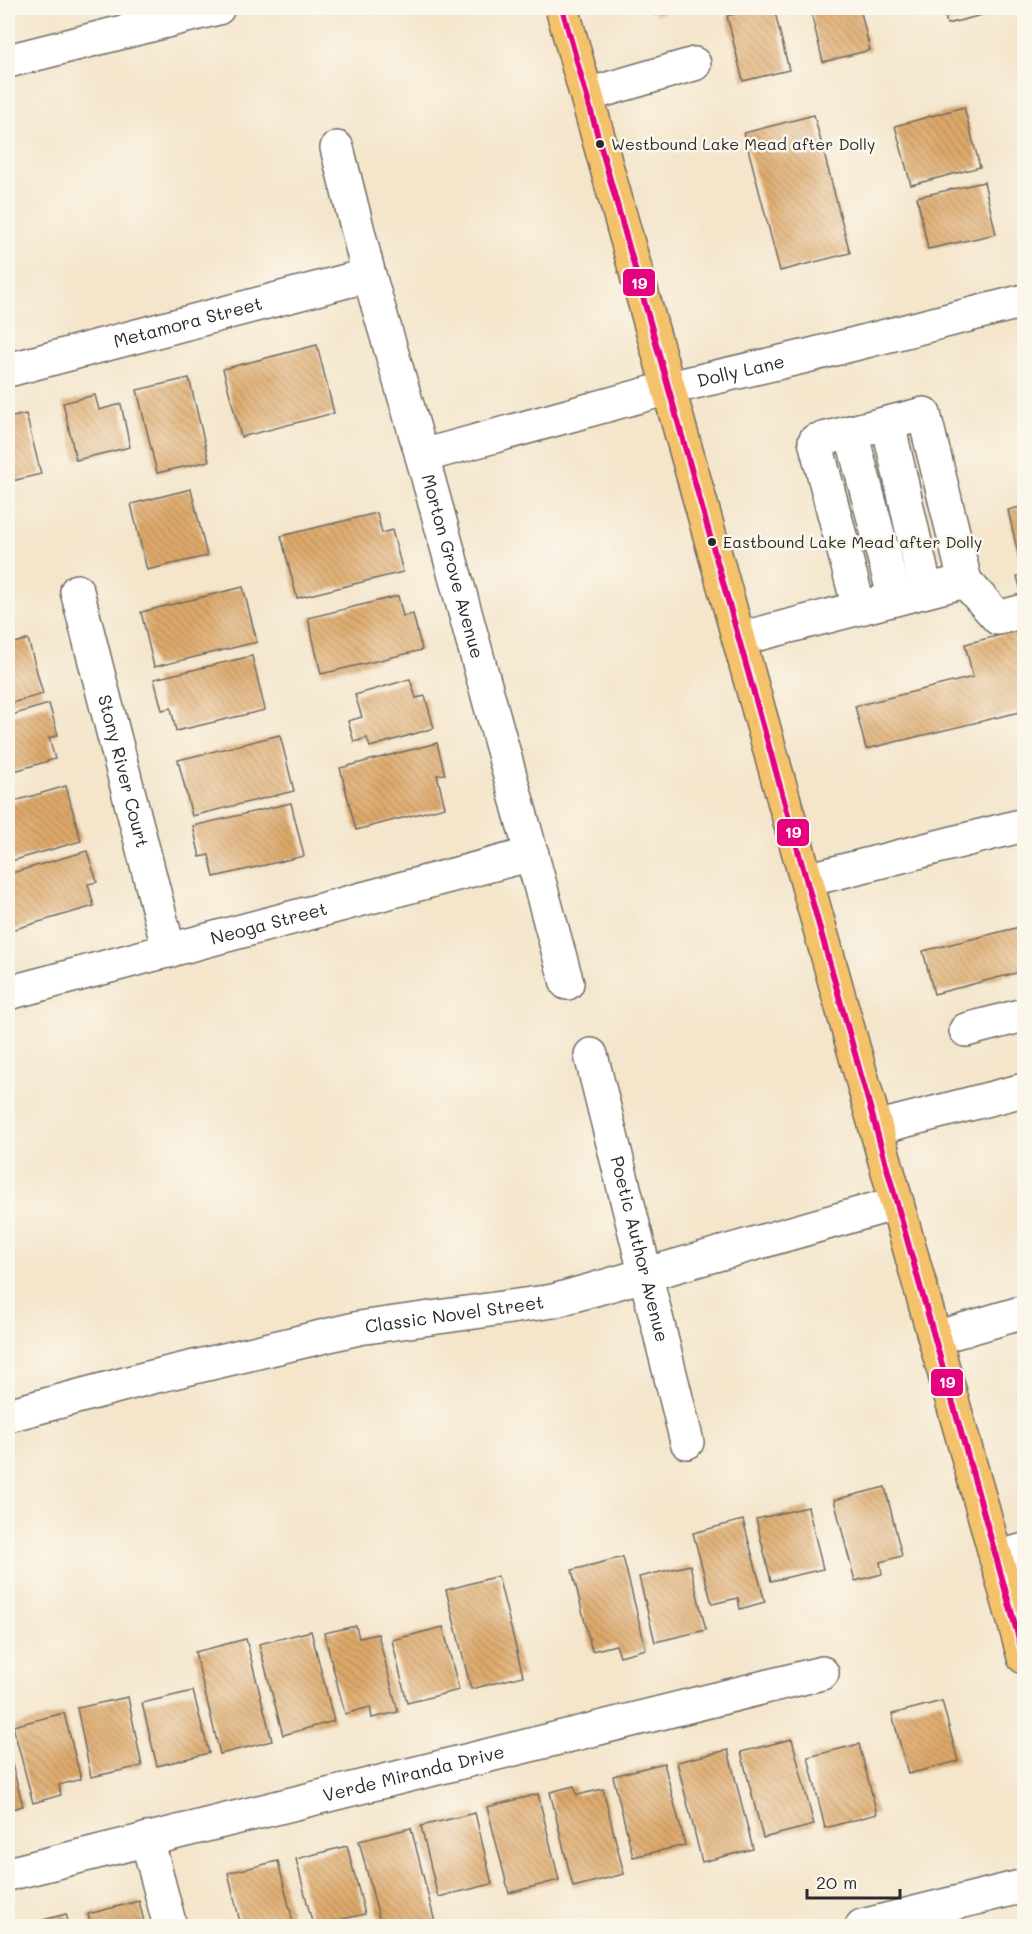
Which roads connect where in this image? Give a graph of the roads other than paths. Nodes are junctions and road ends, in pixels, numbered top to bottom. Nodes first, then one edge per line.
1 (218, 8) edge
2 (562, 8) edge
3 (8, 61) edge
4 (694, 64) dead end
5 (586, 95) junction
6 (338, 148) dead end
7 (369, 275) junction
8 (1024, 301) edge
9 (8, 370) edge
10 (669, 388) junction
11 (888, 423) junction
12 (851, 432) junction
13 (422, 456) junction
14 (965, 581) junction
15 (77, 591) dead end
16 (911, 595) junction
17 (859, 608) junction
18 (1024, 611) edge
19 (739, 639) junction
20 (1024, 825) edge
21 (532, 854) junction
22 (807, 880) junction
23 (169, 951) junction
24 (567, 983) dead end
25 (8, 993) edge
26 (1024, 1015) edge
27 (966, 1030) dead end
28 (591, 1055) dead end
29 (1024, 1090) edge
30 (876, 1128) junction
31 (897, 1203) junction
32 (645, 1274) junction
33 (1024, 1312) edge
34 (935, 1338) junction
35 (8, 1415) edge
36 (687, 1442) dead end
37 (1010, 1554) edge
38 (1024, 1657) edge
39 (822, 1673) dead end
40 (147, 1839) junction
41 (8, 1874) edge
42 (1024, 1886) edge
43 (170, 1926) edge
44 (862, 1926) edge

1 - 3 street
2 - 5 main road
4 - 5 street
5 - 10 main road
6 - 7 street, Morton Grove Avenue
7 - 9 street, Metamora Street
7 - 13 street, Morton Grove Avenue
8 - 10 street, Dolly Lane
10 - 13 street, Dolly Lane
10 - 19 main road
11 - 12 street
11 - 14 street
11 - 16 street
12 - 16 street
12 - 17 street
13 - 21 street, Morton Grove Avenue
14 - 16 street
14 - 18 street
15 - 23 street, Stony River Court
16 - 17 street
17 - 19 street
19 - 22 main road
20 - 22 street
21 - 23 street, Neoga Street
21 - 24 street, Morton Grove Avenue
22 - 30 main road
23 - 25 street, Neoga Street
26 - 27 street
28 - 32 street, Poetic Author Avenue
29 - 30 street
30 - 31 main road
31 - 32 street, Classic Novel Street
31 - 34 main road
32 - 35 street, Classic Novel Street
32 - 36 street, Poetic Author Avenue
33 - 34 street
34 - 37 main road
37 - 38 main road
39 - 40 street, Verde Miranda Drive
40 - 41 street, Verde Miranda Drive
40 - 43 street
42 - 44 street

